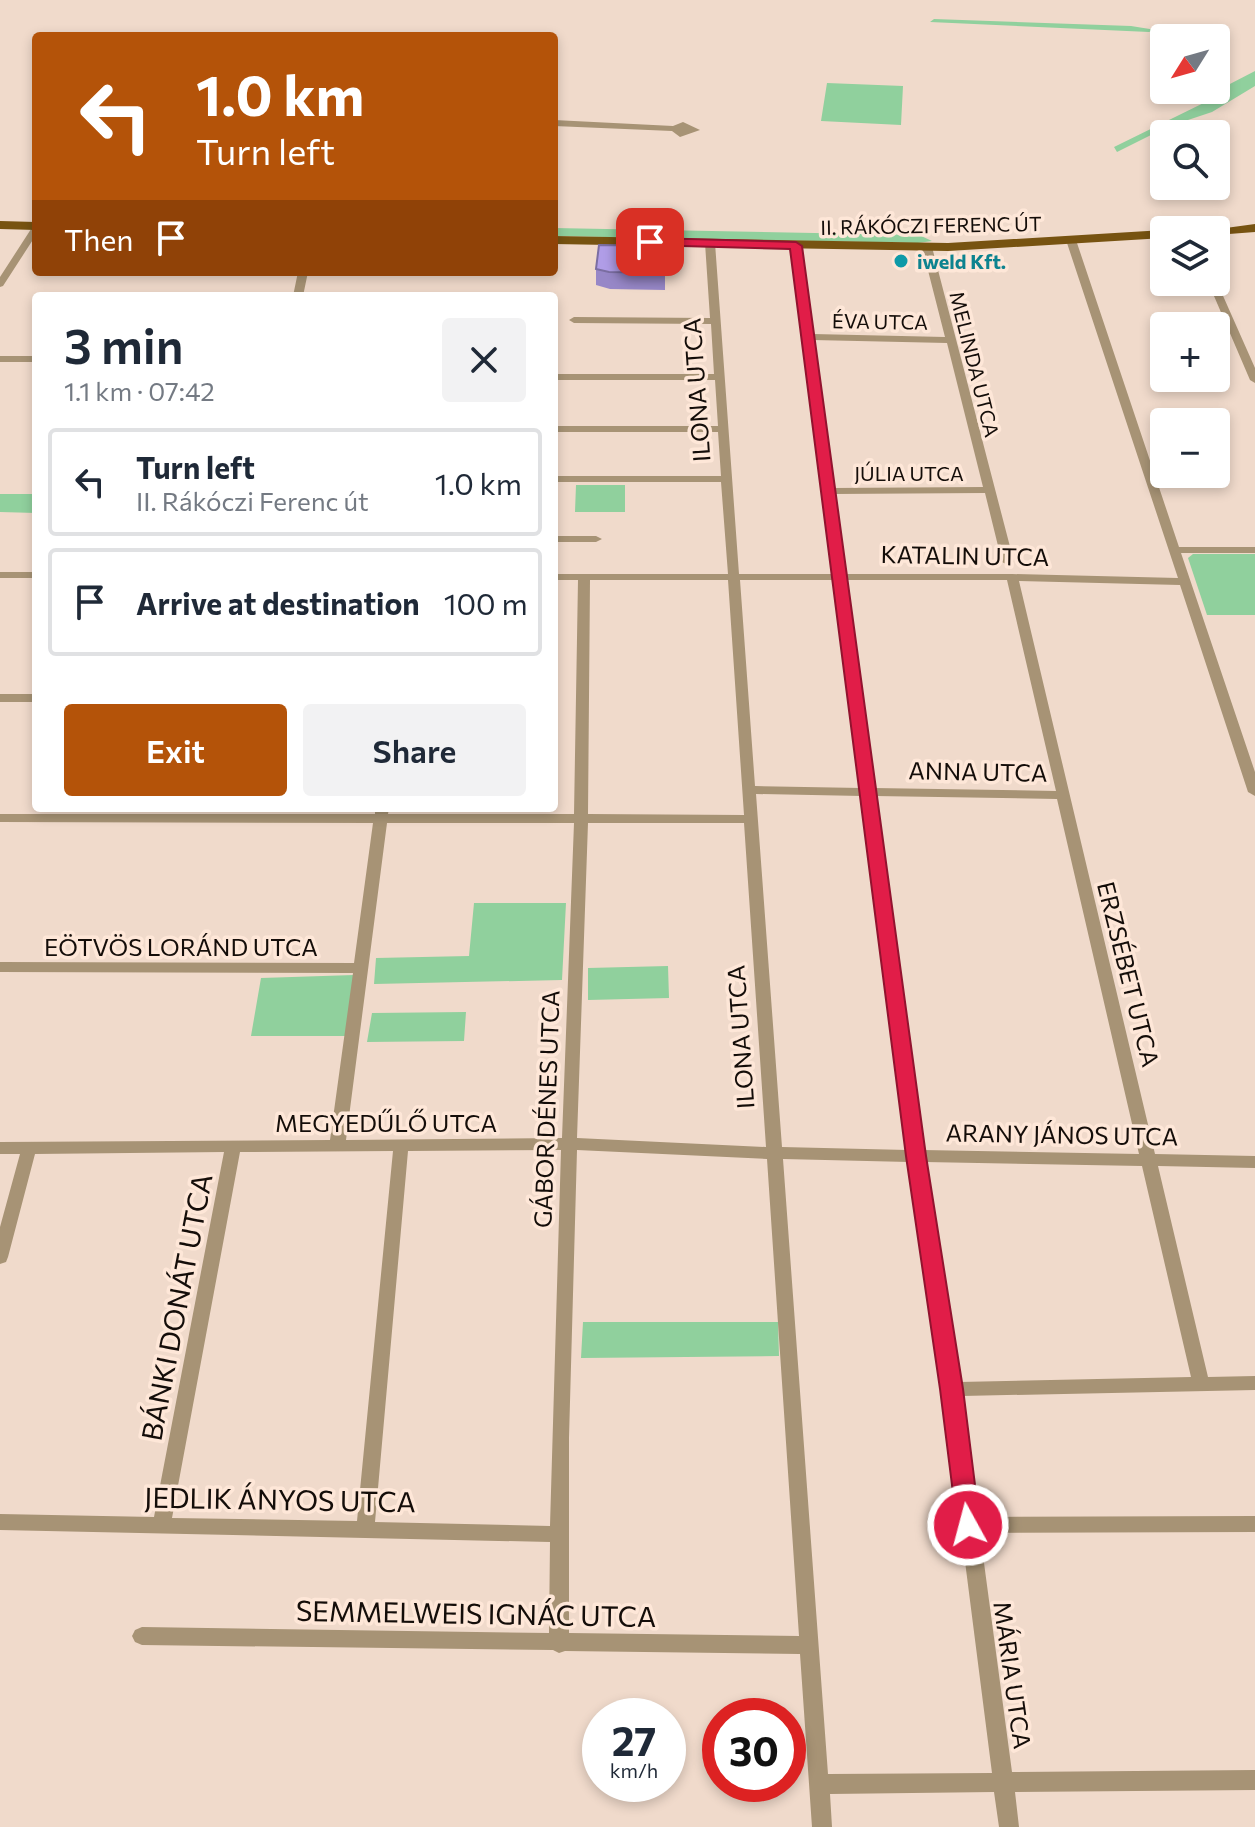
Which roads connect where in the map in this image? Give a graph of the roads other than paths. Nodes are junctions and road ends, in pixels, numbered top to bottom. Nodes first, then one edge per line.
1 (558, 123) edge
2 (674, 129) dead end
3 (0, 225) edge
4 (32, 227) edge
5 (1255, 228) edge
6 (1230, 230) edge
7 (32, 233) edge
8 (1150, 235) edge
9 (558, 240) edge
10 (1071, 240) junction
11 (710, 243) junction
12 (796, 246) junction
13 (927, 247) junction
14 (0, 284) edge
15 (1219, 296) edge
16 (574, 320) dead end
17 (715, 321) junction
18 (808, 337) junction
19 (951, 340) junction
20 (0, 359) edge
21 (32, 359) edge
22 (558, 377) edge
23 (718, 377) junction
24 (1255, 380) edge
25 (558, 429) edge
26 (723, 429) junction
27 (558, 479) edge
28 (726, 479) junction
29 (988, 490) junction
30 (830, 491) junction
31 (558, 539) edge
32 (596, 539) dead end
33 (1175, 550) junction
34 (1255, 550) edge
35 (1010, 569) junction
36 (32, 573) edge
37 (0, 575) edge
38 (841, 576) junction
39 (558, 577) edge
40 (584, 577) junction
41 (734, 577) junction
42 (1183, 582) junction
43 (0, 698) edge
44 (32, 698) edge
45 (749, 790) junction
46 (868, 791) junction
47 (1255, 792) edge
48 (1063, 795) junction
49 (381, 814) edge
50 (0, 818) edge
51 (750, 819) junction
52 (581, 820) junction
53 (0, 967) edge
54 (361, 968) junction
55 (567, 1144) junction
56 (337, 1146) junction
57 (401, 1146) junction
58 (233, 1147) junction
59 (0, 1148) edge
60 (29, 1148) junction
61 (772, 1153) junction
62 (916, 1156) junction
63 (1151, 1159) junction
64 (1255, 1162) edge
65 (0, 1257) edge
66 (1201, 1383) junction
67 (1255, 1383) edge
68 (952, 1389) junction
69 (0, 1522) edge
70 (162, 1523) junction
71 (1255, 1524) edge
72 (968, 1525) junction
73 (365, 1529) junction
74 (558, 1534) junction
75 (142, 1636) dead end
76 (559, 1644) junction
77 (809, 1645) junction
78 (1255, 1780) edge
79 (1004, 1782) junction
80 (819, 1784) junction
81 (822, 1827) edge
82 (1009, 1827) edge

1 - 2 street
3 - 4 main road
5 - 6 main road
7 - 14 street
8 - 10 main road, II. RÁKÓCZI FERENC ÚT
9 - 11 main road, II. RÁKÓCZI FERENC ÚT
10 - 13 main road, II. RÁKÓCZI FERENC ÚT
10 - 33 street
11 - 12 main road, II. RÁKÓCZI FERENC ÚT
11 - 17 street, ILONA UTCA
12 - 13 main road, II. RÁKÓCZI FERENC ÚT
12 - 18 street, MÁRIA UTCA
13 - 19 street, MELINDA UTCA
15 - 24 street
16 - 17 street
17 - 23 street, ILONA UTCA
18 - 19 street, ÉVA UTCA
18 - 30 street, MÁRIA UTCA
19 - 29 street, MELINDA UTCA
20 - 21 street
22 - 23 street
23 - 26 street, ILONA UTCA
25 - 26 street
26 - 28 street, ILONA UTCA
27 - 28 street
28 - 41 street, ILONA UTCA
29 - 30 street, JÚLIA UTCA
29 - 35 street, MELINDA UTCA
30 - 38 street, MÁRIA UTCA
31 - 32 street
33 - 34 street
33 - 42 street
35 - 38 street, KATALIN UTCA
35 - 42 street, KATALIN UTCA
35 - 48 street, ERZSÉBET UTCA
36 - 37 street
38 - 41 street, KATALIN UTCA
38 - 46 street, MÁRIA UTCA
39 - 40 street, KATALIN UTCA
40 - 41 street, KATALIN UTCA
40 - 52 street, GÁBOR DÉNES UTCA
41 - 45 street, ILONA UTCA
42 - 47 street
43 - 44 street
45 - 46 street, ANNA UTCA
45 - 51 street, ILONA UTCA
46 - 48 street, ANNA UTCA
46 - 62 street, MÁRIA UTCA
48 - 63 street, ERZSÉBET UTCA
49 - 50 street
49 - 52 street
49 - 54 street
51 - 52 street
51 - 61 street, ILONA UTCA
52 - 55 street, GÁBOR DÉNES UTCA
53 - 54 street, EÖTVÖS LORÁND UTCA
54 - 56 street
55 - 57 street, MEGYEDŰLŐ UTCA
55 - 61 street, MEGYEDŰLŐ UTCA
55 - 74 street, GÁBOR DÉNES UTCA
56 - 57 street, MEGYEDŰLŐ UTCA
56 - 58 street, MEGYEDŰLŐ UTCA
57 - 73 street
58 - 60 street, MEGYEDŰLŐ UTCA
58 - 70 street, BÁNKI DONÁT UTCA
59 - 60 street, MEGYEDŰLŐ UTCA
60 - 65 street
61 - 62 street, ARANY JÁNOS UTCA
61 - 77 street, ILONA UTCA
62 - 63 street, ARANY JÁNOS UTCA
62 - 68 street, MÁRIA UTCA
63 - 64 street, ARANY JÁNOS UTCA
63 - 66 street, ERZSÉBET UTCA
66 - 67 street
66 - 68 street
68 - 72 street, MÁRIA UTCA
69 - 70 street, JEDLIK ÁNYOS UTCA
70 - 73 street, JEDLIK ÁNYOS UTCA
71 - 72 street
72 - 79 street, MÁRIA UTCA
73 - 74 street, JEDLIK ÁNYOS UTCA
74 - 76 street, GÁBOR DÉNES UTCA
75 - 76 street, SEMMELWEIS IGNÁC UTCA
76 - 77 street, SEMMELWEIS IGNÁC UTCA
77 - 80 street, ILONA UTCA
78 - 79 street
79 - 80 street
79 - 82 street, MÁRIA UTCA
80 - 81 street, ILONA UTCA

